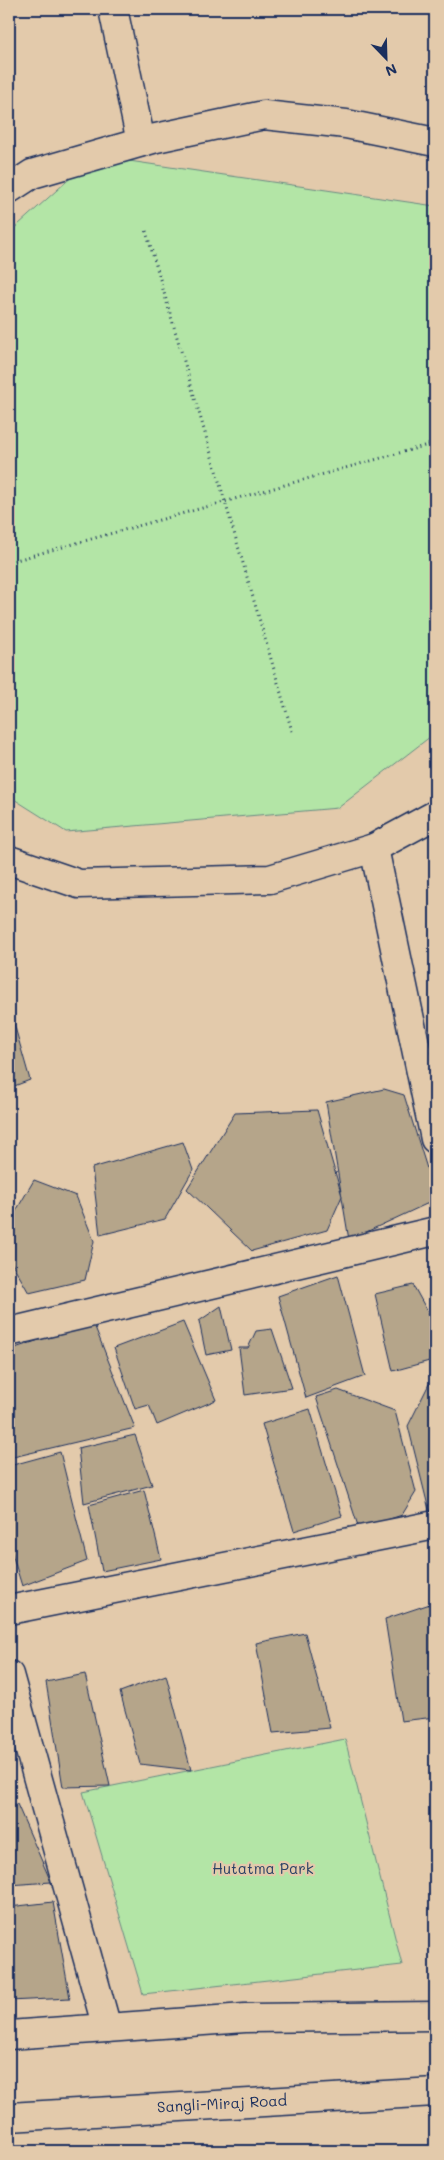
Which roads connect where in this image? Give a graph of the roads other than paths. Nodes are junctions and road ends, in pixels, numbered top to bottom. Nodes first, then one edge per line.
1 (113, 9) edge
2 (141, 142) junction
3 (435, 142) edge
4 (9, 189) edge
5 (435, 815) edge
6 (374, 848) junction
7 (9, 860) edge
8 (435, 1139) edge
9 (435, 1230) edge
10 (9, 1332) edge
11 (435, 1525) edge
12 (9, 1610) edge
13 (9, 1675) edge
14 (435, 2016) edge
15 (107, 2028) junction
16 (9, 2035) edge
17 (435, 2092) edge
18 (9, 2117) edge

1 - 2 main road
2 - 3 main road
2 - 4 main road
5 - 6 main road
6 - 7 main road
6 - 8 main road
9 - 10 main road
11 - 12 main road
13 - 15 main road
14 - 15 main road
15 - 16 main road
17 - 18 main road, Sangli-Miraj Road

